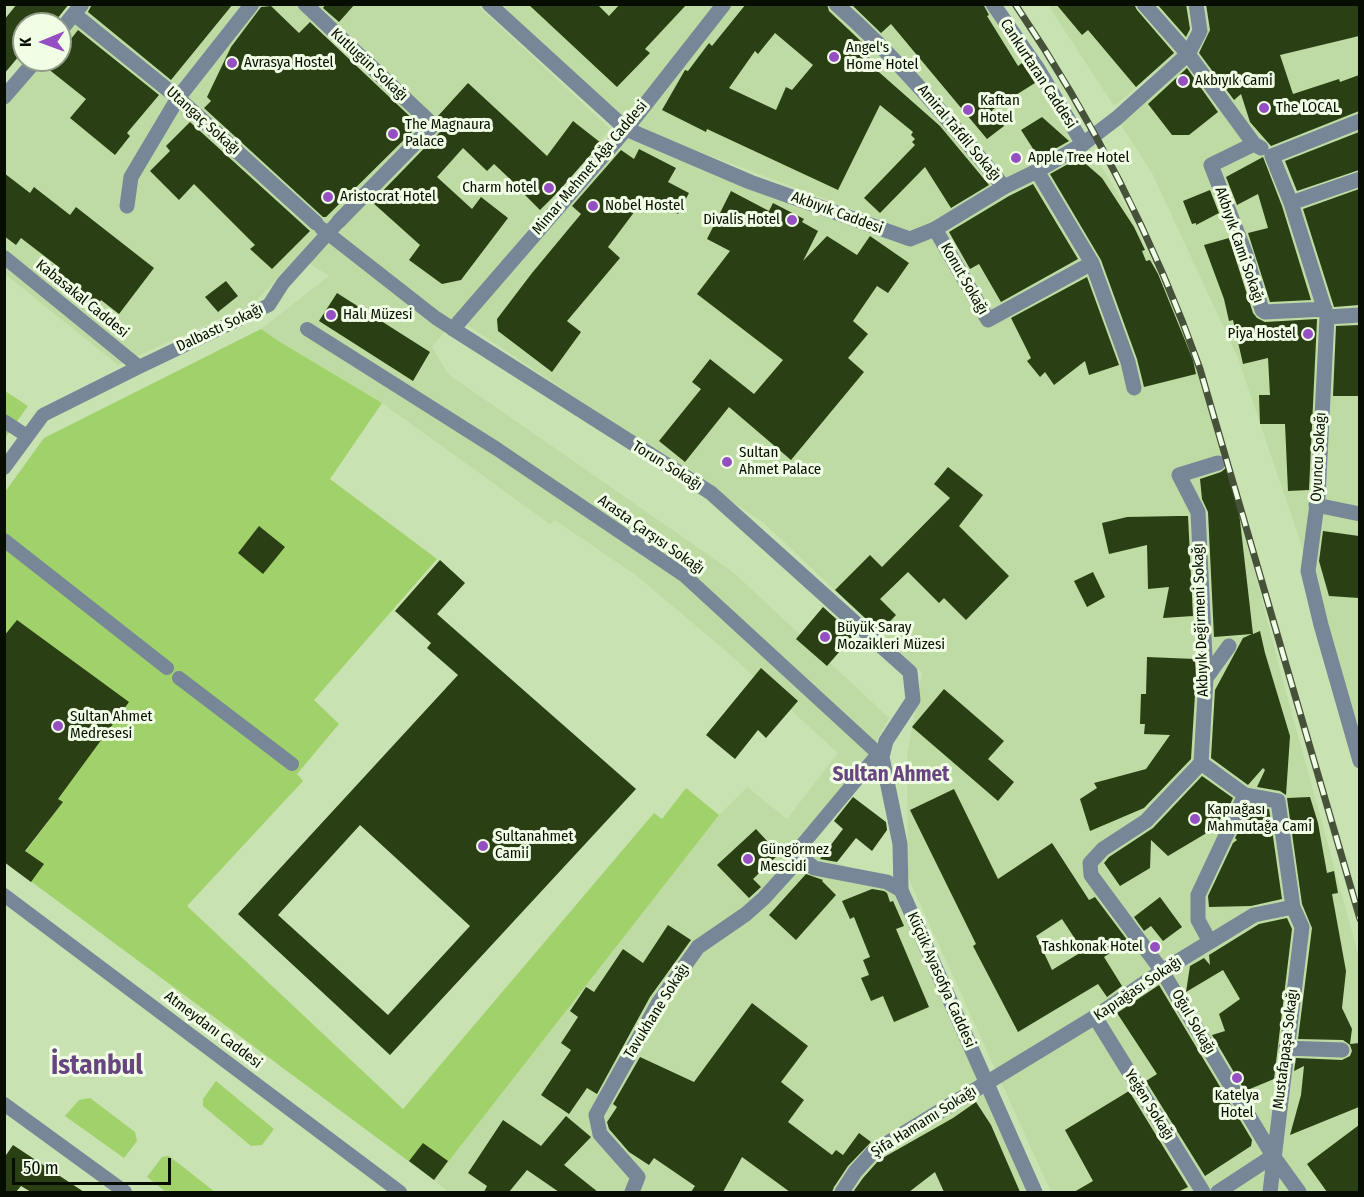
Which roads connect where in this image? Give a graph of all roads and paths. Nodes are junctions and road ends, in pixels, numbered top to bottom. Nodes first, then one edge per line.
1 (252, 4) edge
2 (305, 4) edge
3 (489, 4) edge
4 (724, 4) edge
5 (836, 4) edge
6 (993, 4) edge
7 (1144, 4) edge
8 (1196, 4) edge
9 (78, 9) edge
10 (1188, 54) junction
11 (26, 72) edge
12 (4, 97) edge
13 (178, 98) junction
14 (1359, 121) edge
15 (433, 125) joint
16 (626, 129) junction
17 (1083, 144) junction
18 (1254, 144) junction
19 (1272, 156) junction
20 (1037, 171) junction
21 (1359, 179) edge
22 (1005, 187) junction
23 (1291, 203) junction
24 (127, 206) dead end
25 (339, 221) joint
26 (322, 228) junction
27 (935, 229) junction
28 (4, 257) edge
29 (1092, 263) junction
30 (1326, 313) junction
31 (1359, 315) edge
32 (453, 328) junction
33 (307, 329) dead end
34 (139, 367) junction
35 (1134, 388) dead end
36 (4, 422) edge
37 (27, 436) junction
38 (1218, 463) dead end
39 (4, 468) edge
40 (1316, 505) junction
41 (1359, 514) edge
42 (4, 540) edge
43 (1229, 646) dead end
44 (167, 668) dead end
45 (179, 678) dead end
46 (1206, 678) junction
47 (1355, 729) edge
48 (880, 755) junction
49 (1359, 760) edge
50 (1201, 763) junction
51 (292, 764) dead end
52 (1245, 795) junction
53 (801, 857) junction
54 (902, 890) junction
55 (4, 895) edge
56 (1293, 907) junction
57 (1210, 942) junction
58 (1162, 970) junction
59 (1095, 1017) junction
60 (1286, 1048) junction
61 (1342, 1050) dead end
62 (987, 1083) junction
63 (4, 1104) edge
64 (1273, 1156) junction
65 (125, 1192) edge
66 (400, 1192) edge
67 (632, 1192) edge
68 (842, 1192) edge
69 (1035, 1192) edge
70 (1203, 1192) edge
71 (1218, 1192) edge
72 (1270, 1192) edge
73 (1299, 1192) edge

1 - 13 street
2 - 15 street, Kutlugün Sokağı
3 - 16 street, Akbıyık Caddesi
4 - 16 street, Mimar Mehmet Ağa Caddesi
5 - 22 street, Amiral Tafdil Sokağı
6 - 17 street, Cankurtaran Caddesi
7 - 10 street
8 - 10 street
9 - 13 street, Utangaç Sokağı
10 - 17 street, Akbıyık Caddesi
10 - 18 street
11 - 12 street
13 - 24 street
13 - 26 street, Utangaç Sokağı
14 - 19 street
15 - 25 street, Dalbastı Sokağı
16 - 27 street, Akbıyık Caddesi
16 - 32 street, Mimar Mehmet Ağa Caddesi
17 - 20 street, Akbıyık Caddesi
18 - 19 street
18 - 30 street, Akbıyık Cami Sokağı
19 - 23 street, Oyuncu Sokağı
20 - 22 street, Akbıyık Caddesi
20 - 29 street
21 - 23 street
22 - 27 street, Akbıyık Caddesi
23 - 30 street, Oyuncu Sokağı
25 - 26 street, Dalbastı Sokağı
26 - 32 street, Torun Sokağı
26 - 34 street, Dalbastı Sokağı
27 - 29 street, Konut Sokağı
28 - 34 street, Kabasakal Caddesi
29 - 35 street
30 - 31 street
30 - 40 street, Oyuncu Sokağı
32 - 48 street, Torun Sokağı
33 - 48 street, Arasta Çarşısı Sokağı
34 - 37 street, Dalbastı Sokağı
36 - 37 street
37 - 39 street, Dalbastı Sokağı
38 - 46 street, Akbıyık Değirmeni Sokağı
40 - 41 street
40 - 47 street, Oyuncu Sokağı
42 - 44 street
43 - 46 street
45 - 51 street
46 - 50 street, Akbıyık Değirmeni Sokağı
47 - 49 street, Oyuncu Sokağı
48 - 53 street
48 - 54 street, Küçük Ayasofya Caddesi
50 - 52 street
50 - 58 street, Oğul Sokağı
52 - 56 street, Mustafapaşa Sokağı
52 - 57 street
53 - 54 street
53 - 67 street, Tavukhane Sokağı
54 - 62 street, Küçük Ayasofya Caddesi
55 - 66 street, Atmeydanı Caddesi
56 - 57 street, Kapıağası Sokağı
56 - 60 street, Mustafapaşa Sokağı
57 - 58 street, Kapıağası Sokağı
58 - 59 street, Kapıağası Sokağı
58 - 64 street, Oğul Sokağı
59 - 62 street, Kapıağası Sokağı
59 - 70 street, Yeğen Sokağı
60 - 61 street
60 - 64 street, Mustafapaşa Sokağı
62 - 68 street, Şifa Hamamı Sokağı
62 - 69 street, Küçük Ayasofya Caddesi
63 - 65 street
64 - 71 street
64 - 72 street, Mustafapaşa Sokağı
64 - 73 street, Oğul Sokağı

